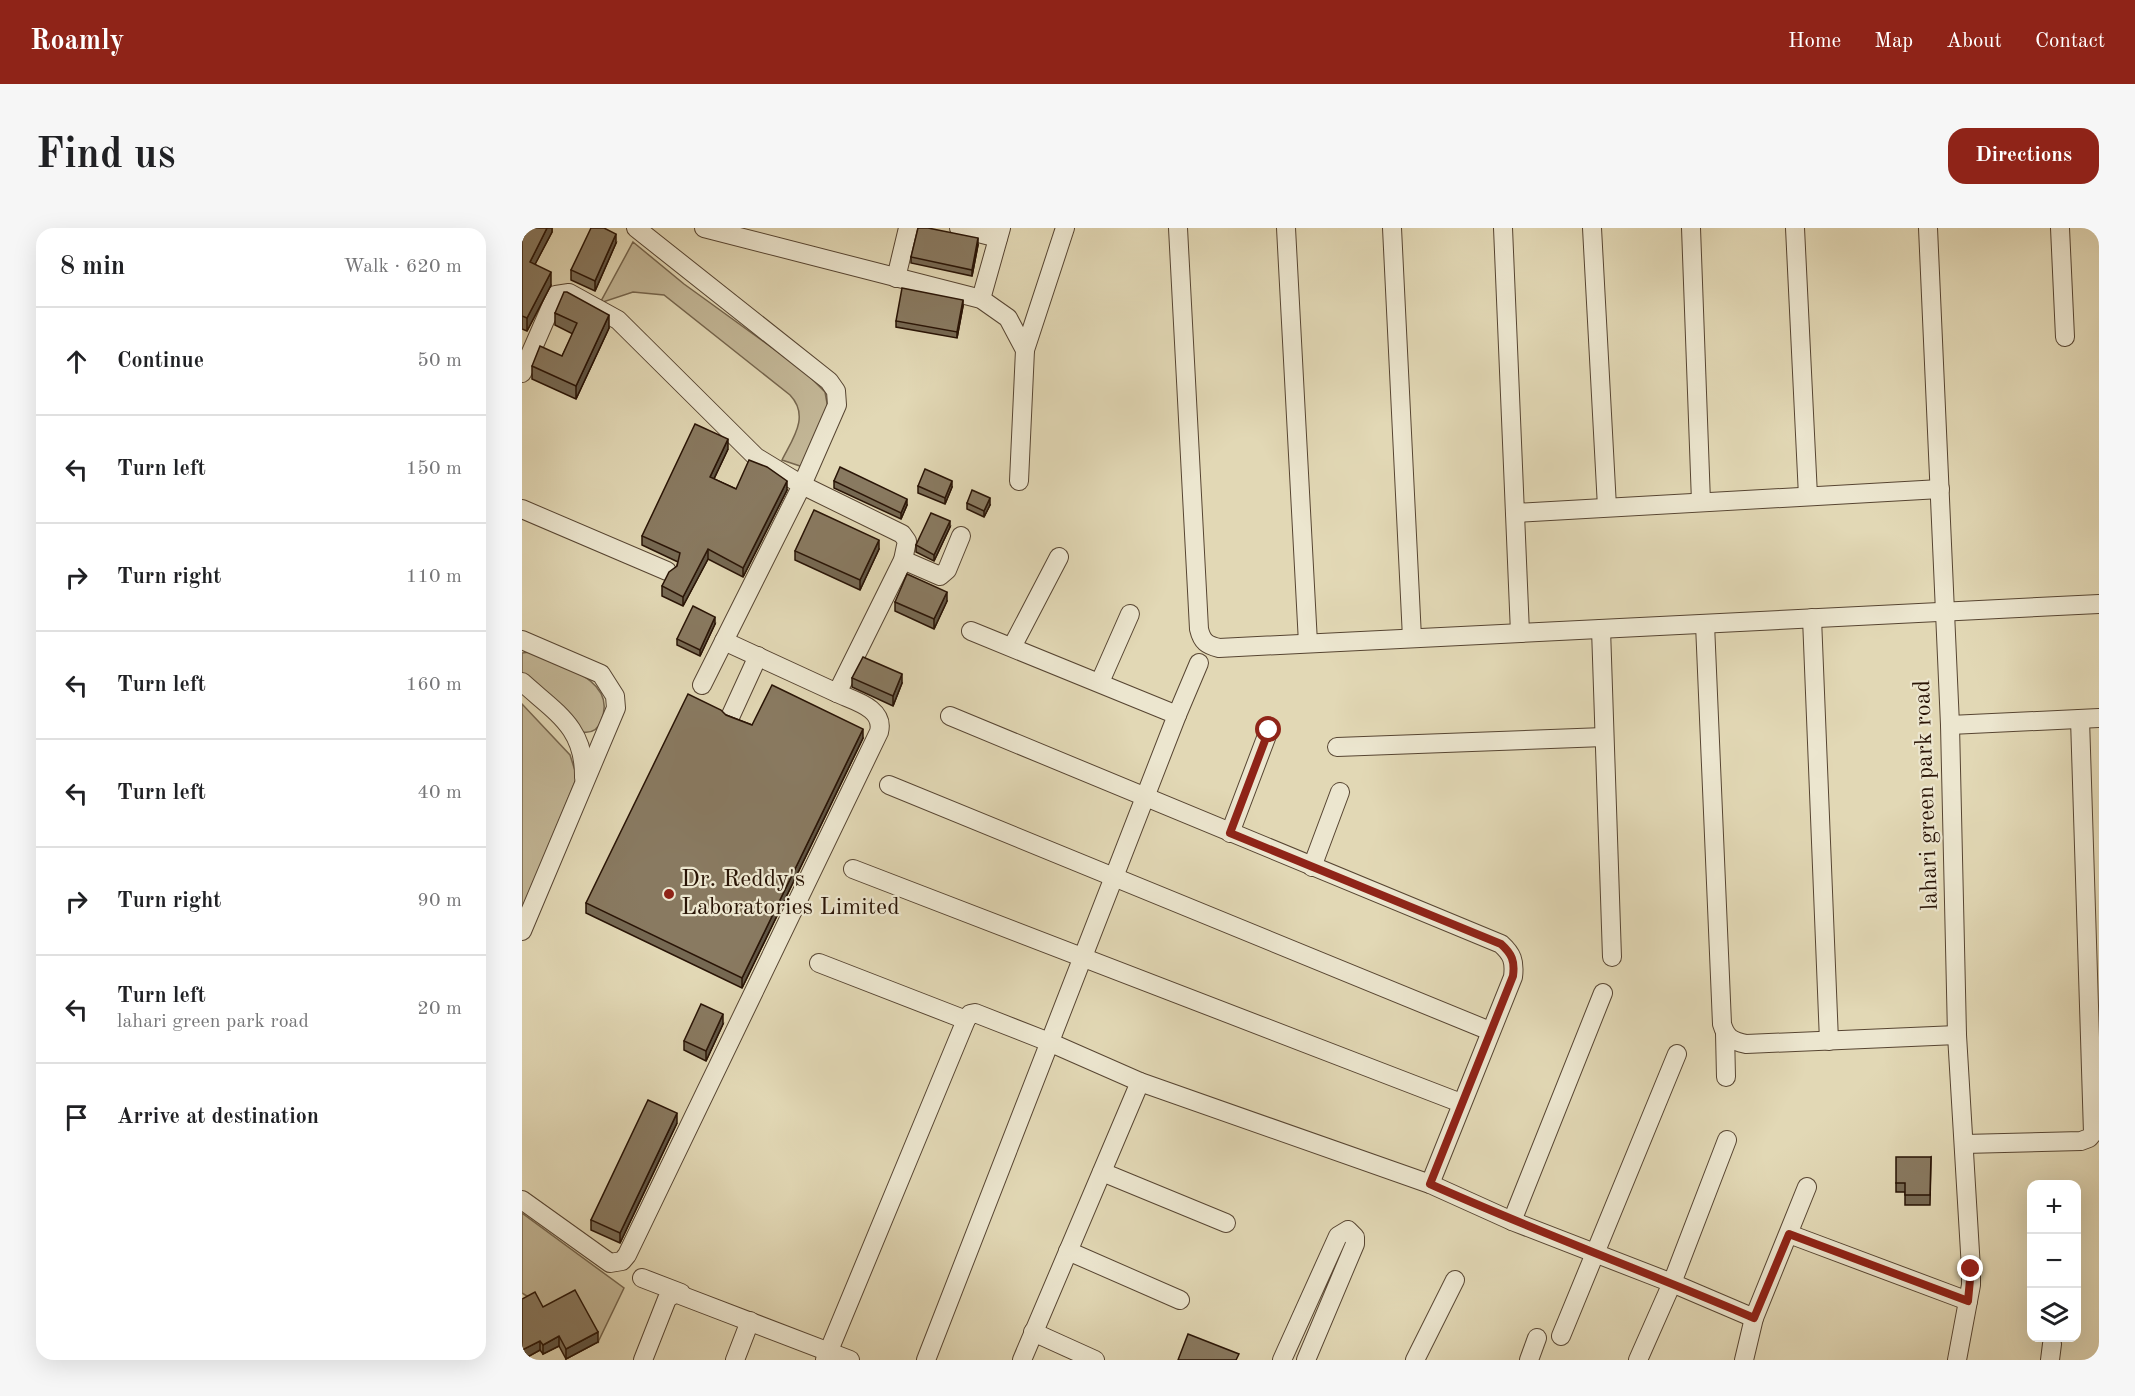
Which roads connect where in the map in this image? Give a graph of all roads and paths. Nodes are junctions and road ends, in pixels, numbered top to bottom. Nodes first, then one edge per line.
1 (636, 228) edge
2 (704, 228) edge
3 (908, 228) edge
4 (959, 228) edge
5 (1065, 228) edge
6 (1179, 228) edge
7 (1286, 228) edge
8 (1392, 228) edge
9 (1503, 228) edge
10 (1592, 228) edge
11 (1691, 228) edge
12 (1795, 228) edge
13 (1928, 228) edge
14 (2060, 228) edge
15 (726, 231) edge
16 (1000, 233) edge
17 (896, 278) junction
18 (981, 299) junction
19 (2065, 338) dead end
20 (528, 342) edge
21 (1025, 350) junction
22 (522, 373) edge
23 (1019, 481) dead end
24 (802, 485) junction
25 (1940, 489) junction
26 (1808, 496) junction
27 (1701, 502) junction
28 (1607, 507) junction
29 (522, 509) edge
30 (1515, 513) junction
31 (962, 536) dead end
32 (1059, 557) dead end
33 (903, 560) junction
34 (667, 571) edge
35 (2099, 604) edge
36 (1944, 612) junction
37 (1130, 614) dead end
38 (1812, 618) junction
39 (1705, 624) junction
40 (1601, 629) junction
41 (971, 631) dead end
42 (1521, 633) junction
43 (1412, 638) junction
44 (522, 639) edge
45 (724, 641) junction
46 (1308, 643) junction
47 (1012, 647) junction
48 (758, 656) junction
49 (1199, 663) dead end
50 (522, 682) edge
51 (1100, 682) junction
52 (702, 685) dead end
53 (837, 693) junction
54 (731, 715) edge
55 (1177, 715) junction
56 (950, 716) dead end
57 (2099, 718) edge
58 (2080, 719) junction
59 (1950, 725) junction
60 (1269, 730) dead end
61 (1604, 737) junction
62 (1337, 747) dead end
63 (584, 783) junction
64 (889, 785) dead end
65 (1340, 792) dead end
66 (1146, 799) junction
67 (1230, 833) junction
68 (1312, 867) junction
69 (853, 868) dead end
70 (1115, 878) junction
71 (522, 931) edge
72 (1084, 957) junction
73 (1612, 957) dead end
74 (819, 963) dead end
75 (1603, 993) dead end
76 (966, 1020) junction
77 (1490, 1031) junction
78 (1725, 1033) junction
79 (1957, 1035) junction
80 (1829, 1041) junction
81 (1049, 1042) junction
82 (1677, 1054) dead end
83 (1726, 1077) dead end
84 (1140, 1082) junction
85 (1461, 1103) junction
86 (1726, 1140) dead end
87 (1964, 1144) junction
88 (1102, 1172) junction
89 (1430, 1184) junction
90 (1807, 1187) dead end
91 (522, 1200) edge
92 (1512, 1221) junction
93 (1226, 1223) dead end
94 (1789, 1234) junction
95 (1068, 1251) junction
96 (1595, 1253) junction
97 (642, 1278) dead end
98 (1455, 1280) dead end
99 (1672, 1283) junction
100 (681, 1293) junction
101 (1180, 1300) dead end
102 (1968, 1301) junction
103 (1754, 1318) junction
104 (750, 1321) junction
105 (1033, 1332) junction
106 (1561, 1336) dead end
107 (1538, 1338) dead end
108 (827, 1356) edge
109 (643, 1360) edge
110 (735, 1360) edge
111 (850, 1360) edge
112 (926, 1360) edge
113 (1022, 1360) edge
114 (1095, 1360) edge
115 (1282, 1360) edge
116 (1306, 1360) edge
117 (1415, 1360) edge
118 (1529, 1360) edge
119 (1638, 1360) edge
120 (1744, 1360) edge
121 (1957, 1360) edge

1 - 24 street
2 - 15 street
3 - 17 street
4 - 16 street
5 - 21 street
6 - 46 street
7 - 46 street
8 - 43 street
9 - 30 street
10 - 28 street
11 - 27 street
12 - 26 street
13 - 25 street, lahari green park road
14 - 19 street
15 - 17 street
16 - 18 street
17 - 18 street
18 - 21 street
20 - 22 street
20 - 24 street
21 - 23 street
24 - 33 street
24 - 45 street
25 - 26 street
25 - 36 street, lahari green park road
26 - 27 street
27 - 28 street
28 - 30 street
29 - 34 street
30 - 42 street
31 - 33 street
32 - 47 street
33 - 53 street
35 - 36 street
36 - 38 street
36 - 59 street, lahari green park road
37 - 51 street
38 - 39 street
38 - 80 street
39 - 40 street
39 - 78 street
40 - 42 street
40 - 61 street
41 - 47 street
42 - 43 street
43 - 46 street
44 - 63 street
45 - 48 street
45 - 52 street
47 - 51 street
48 - 53 street
48 - 54 street
49 - 55 street
50 - 63 street
51 - 55 street
53 - 91 street
55 - 66 street
56 - 66 street
57 - 58 street
58 - 59 street
58 - 87 street
59 - 79 street, lahari green park road
60 - 67 street
61 - 62 street
61 - 73 street
63 - 71 street
64 - 70 street
65 - 68 street
66 - 67 street
66 - 70 street
67 - 68 street
68 - 77 street
69 - 72 street
70 - 72 street
70 - 77 street
72 - 81 street
72 - 85 street
74 - 76 street
75 - 92 street
76 - 81 street
76 - 108 street
77 - 85 street
78 - 80 street
78 - 83 street
79 - 80 street
79 - 87 street, lahari green park road
81 - 84 street
81 - 112 street
82 - 96 street
84 - 88 street
84 - 89 street
85 - 89 street
86 - 99 street
87 - 102 street, lahari green park road
88 - 93 street
88 - 95 street
89 - 92 street
90 - 94 street
92 - 96 street
94 - 102 street
94 - 103 street
95 - 101 street
95 - 105 street
96 - 99 street
96 - 106 street
97 - 100 street
98 - 117 street
99 - 103 street
99 - 119 street
100 - 104 street
100 - 109 street
102 - 121 street, lahari green park road
103 - 120 street
104 - 108 street
104 - 110 street
105 - 113 street
105 - 114 street
107 - 118 street
108 - 111 street
115 - 116 street

